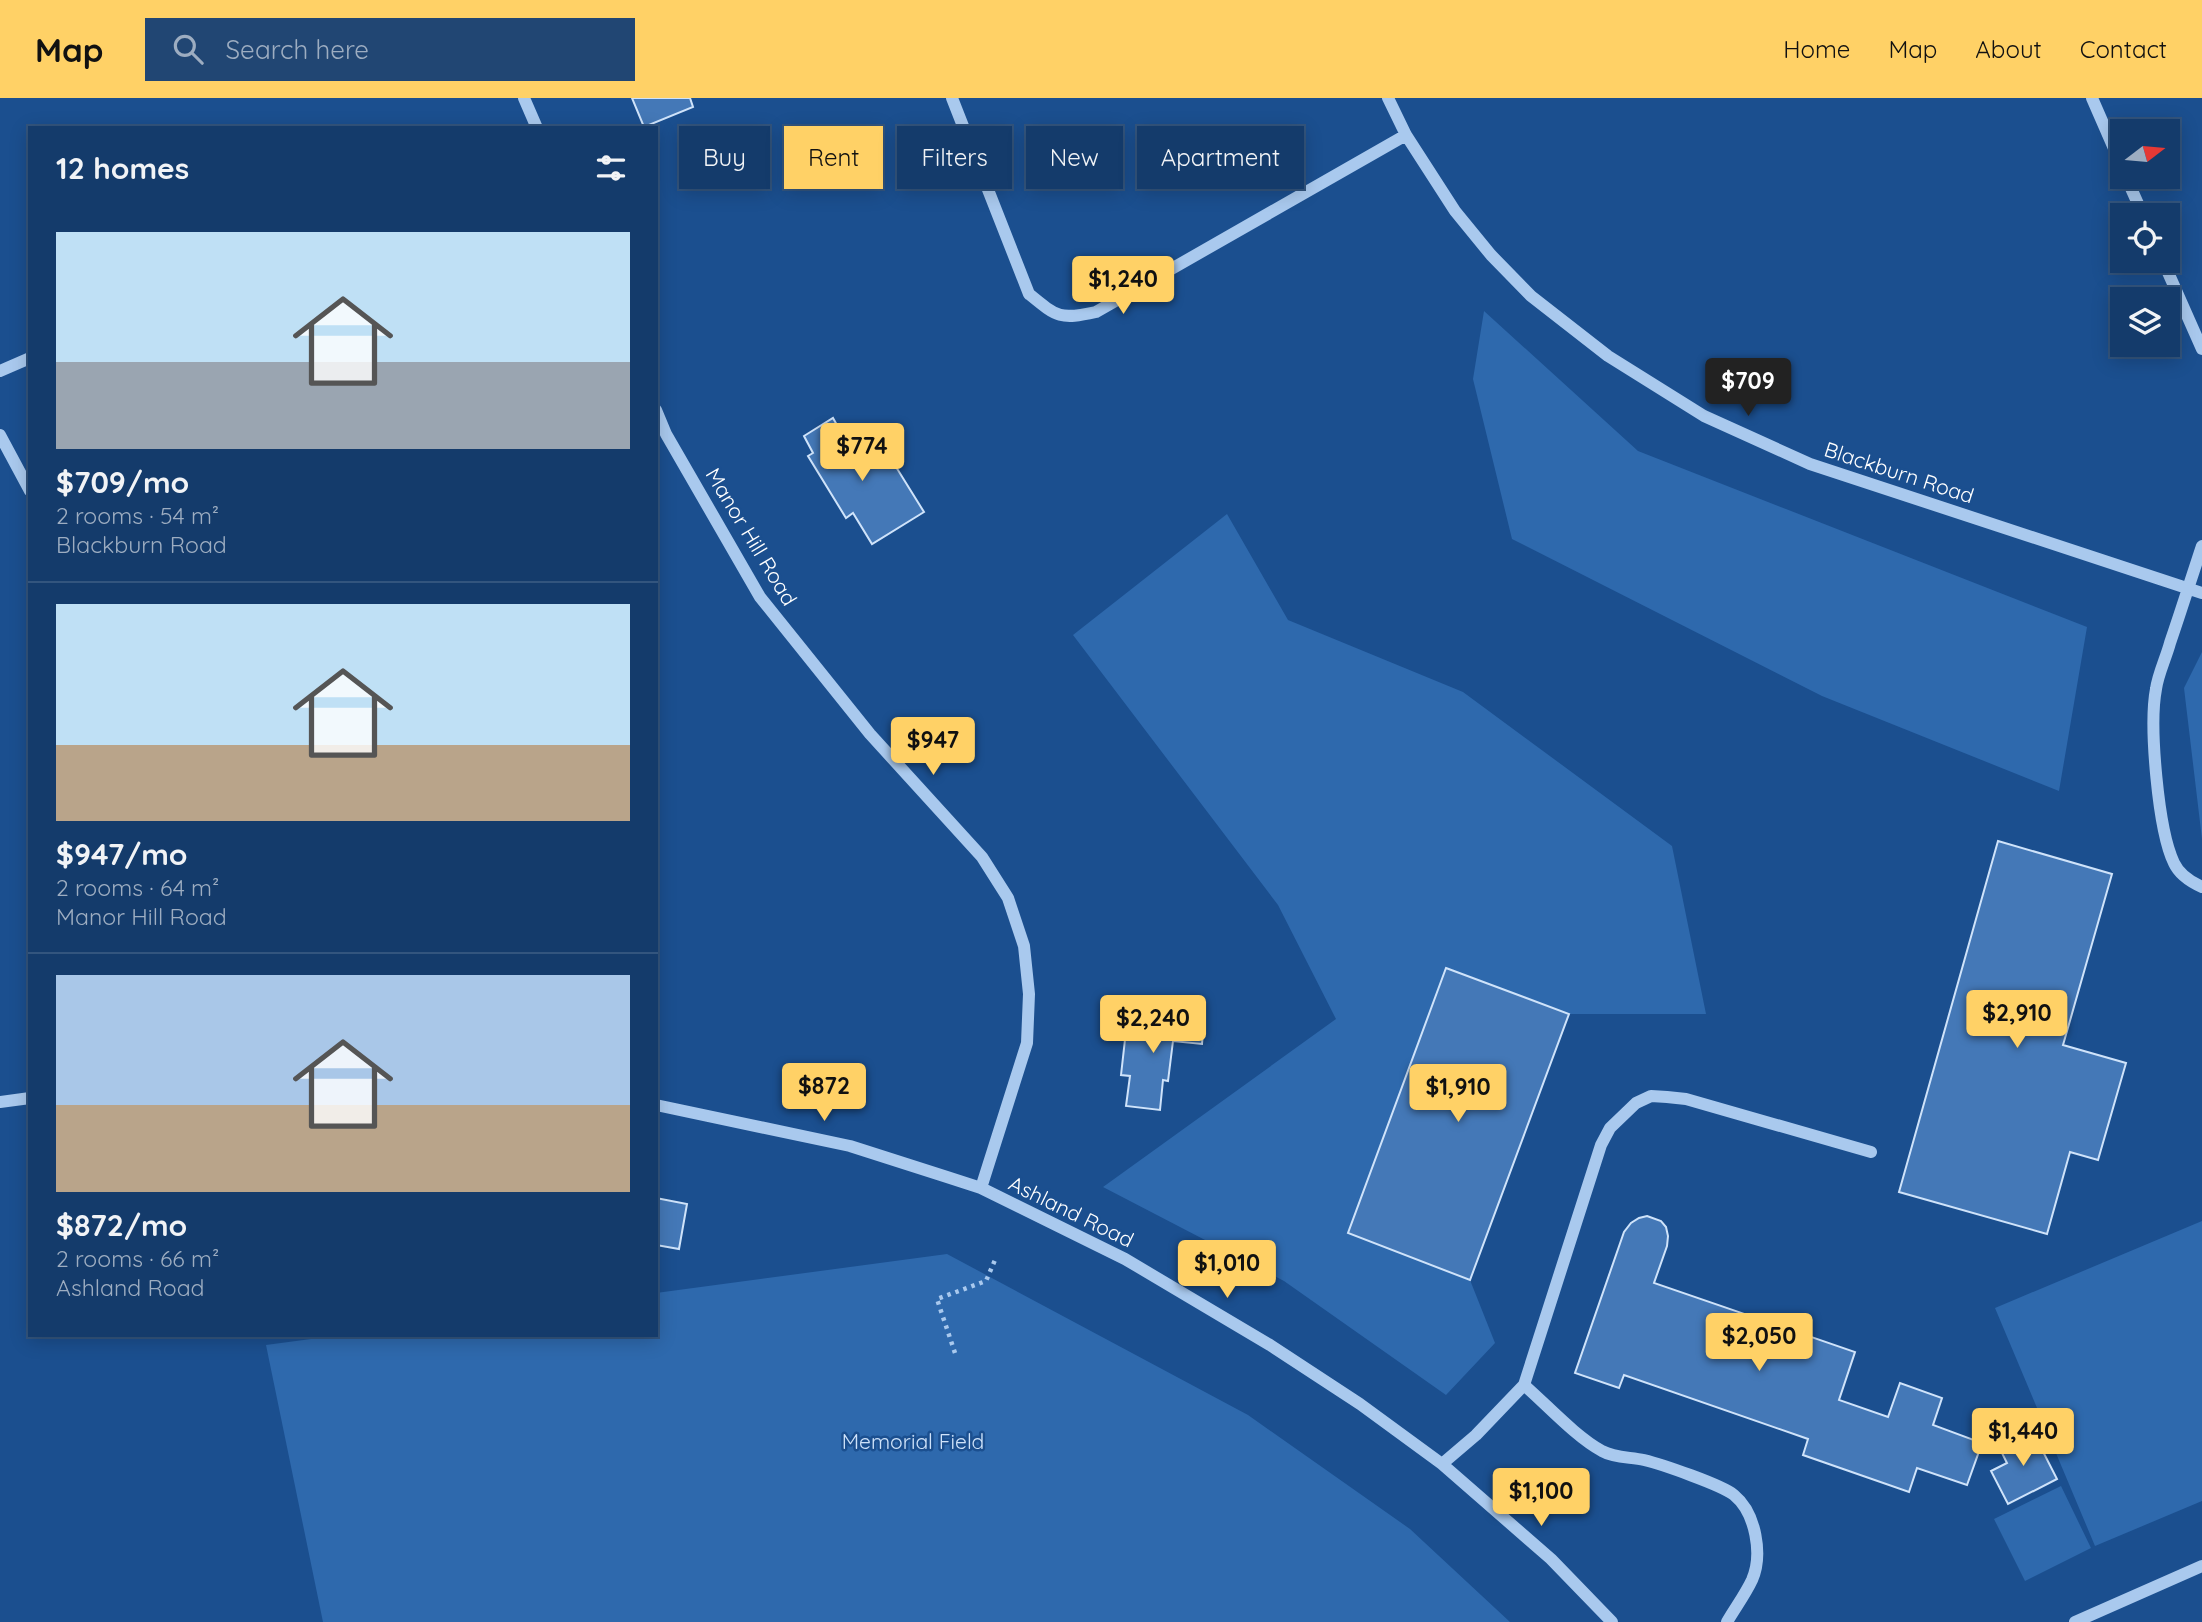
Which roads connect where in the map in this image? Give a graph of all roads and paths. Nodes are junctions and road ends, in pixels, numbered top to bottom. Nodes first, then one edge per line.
1 (524, 98) edge
2 (952, 98) edge
3 (1388, 98) edge
4 (2092, 98) edge
5 (536, 126) edge
6 (1406, 135) junction
7 (2110, 139) edge
8 (2168, 273) edge
9 (2202, 349) edge
10 (28, 359) edge
11 (0, 371) edge
12 (658, 415) edge
13 (0, 435) edge
14 (28, 487) edge
15 (2202, 547) edge
16 (2188, 589) junction
17 (2202, 593) edge
18 (2202, 887) edge
19 (28, 1098) edge
20 (0, 1102) edge
21 (658, 1104) edge
22 (1871, 1152) dead end
23 (981, 1188) junction
24 (995, 1259) dead end
25 (955, 1353) dead end
26 (1524, 1385) junction
27 (1442, 1465) junction
28 (2202, 1566) edge
29 (1612, 1622) edge
30 (1727, 1622) edge
31 (2076, 1622) edge

1 - 5 street
2 - 6 street
3 - 6 street, Blackburn Road
4 - 7 street
6 - 16 street, Blackburn Road
8 - 9 street
10 - 11 street
12 - 23 street, Manor Hill Road
13 - 14 street
15 - 16 street
16 - 17 street, Blackburn Road
16 - 18 street
19 - 20 street
21 - 23 street, Ashland Road
22 - 26 street
23 - 27 street, Ashland Road
24 - 25 path
26 - 27 street
26 - 30 street
27 - 29 street, Ashland Road
28 - 31 street

